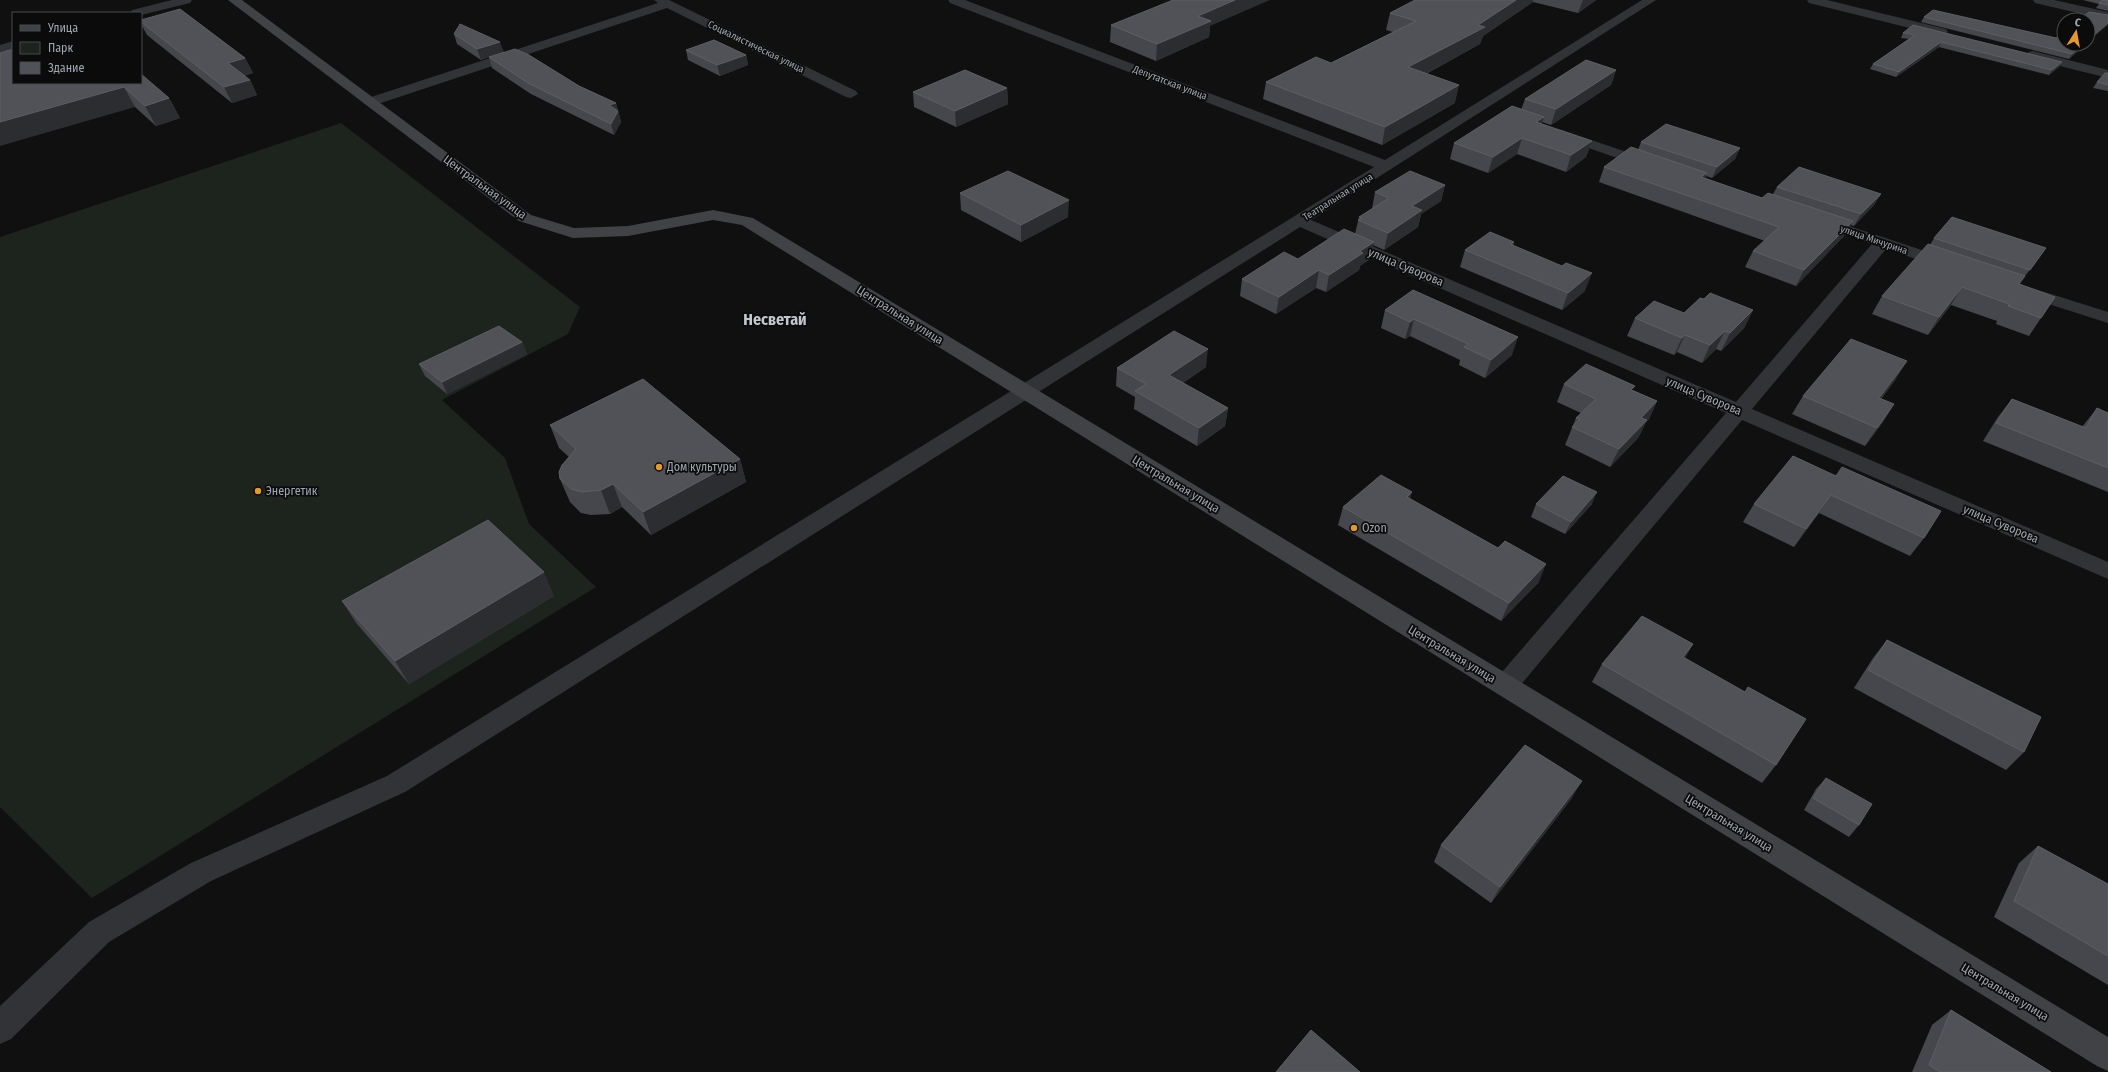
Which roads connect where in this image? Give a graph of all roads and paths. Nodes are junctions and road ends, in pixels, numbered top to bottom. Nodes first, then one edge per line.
1 (186, 0) edge
2 (234, 0) edge
3 (954, 0) edge
4 (1650, 0) edge
5 (1813, 0) edge
6 (2039, 0) edge
7 (664, 2) edge
8 (140, 12) edge
9 (2108, 16) edge
10 (1957, 36) edge
11 (12, 46) edge
12 (0, 49) edge
13 (2017, 51) edge
14 (2108, 74) edge
15 (851, 94) dead end
16 (370, 102) junction
17 (1481, 107) junction
18 (1496, 112) dead end
19 (1549, 130) edge
20 (1386, 166) junction
21 (1663, 168) edge
22 (1807, 217) edge
23 (1299, 221) junction
24 (1882, 243) junction
25 (1958, 268) edge
26 (2010, 286) edge
27 (2108, 318) edge
28 (1024, 391) junction
29 (1739, 411) junction
30 (2108, 571) edge
31 (1505, 686) junction
32 (0, 1028) edge
33 (2108, 1055) edge

1 - 8 street
2 - 16 main road, Центральная улица
3 - 20 street, Депутатская улица
4 - 17 street, Театральная улица
5 - 10 street
6 - 9 street
7 - 15 street, Социалистическая улица
7 - 16 street
11 - 12 street
13 - 14 street
16 - 28 main road, Центральная улица
17 - 18 street
17 - 20 street, Театральная улица
19 - 21 street
20 - 23 street, Театральная улица
22 - 24 street, улица Мичурина
23 - 28 street, Театральная улица
23 - 29 street, улица Суворова
24 - 25 street, улица Мичурина
24 - 29 street
26 - 27 street
28 - 31 main road, Центральная улица
28 - 32 street, Театральная улица
29 - 30 street, улица Суворова
29 - 31 street
31 - 33 main road, Центральная улица

